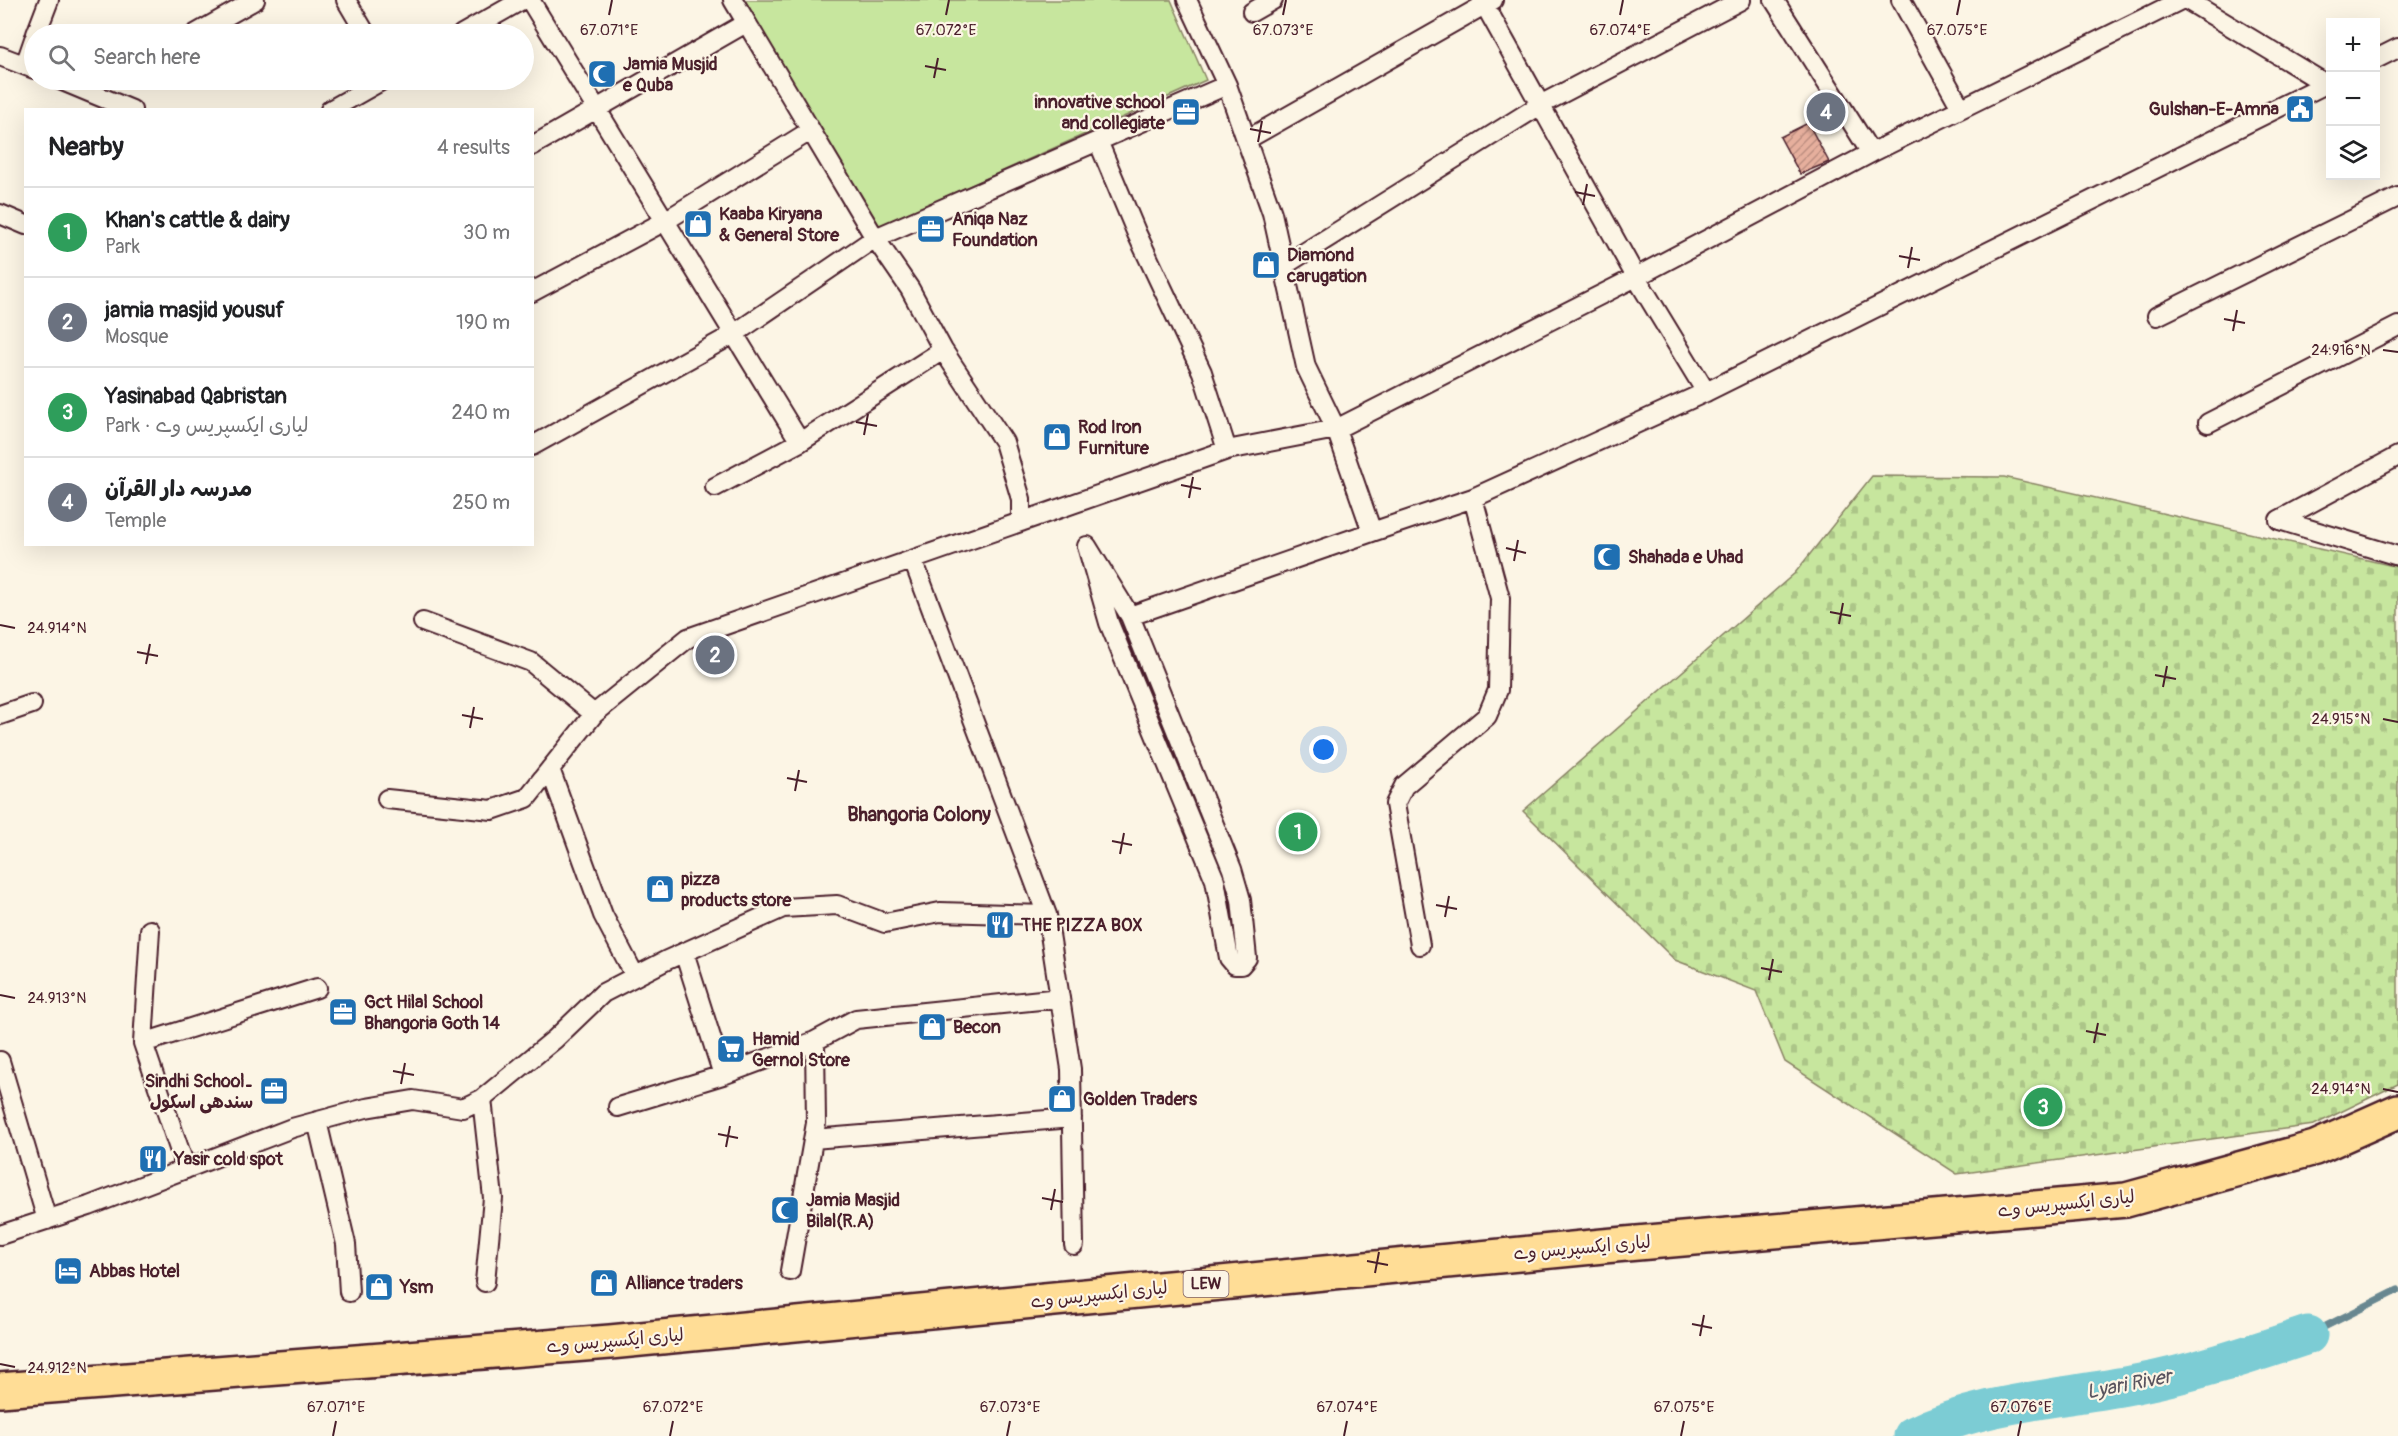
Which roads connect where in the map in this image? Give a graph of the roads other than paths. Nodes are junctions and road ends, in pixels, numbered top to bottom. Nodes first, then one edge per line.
1 (49, 0) edge
2 (255, 0) edge
3 (346, 0) edge
4 (522, 0) edge
5 (530, 0) edge
6 (733, 0) edge
7 (1188, 0) edge
8 (1273, 0) edge
9 (1741, 0) edge
10 (1774, 0) edge
11 (1901, 0) edge
12 (2181, 0) edge
13 (2187, 0) edge
14 (1486, 2) edge
15 (1252, 12) dead end
16 (747, 23) junction
17 (40, 24) edge
18 (213, 24) edge
19 (360, 24) edge
20 (480, 24) edge
21 (2398, 48) edge
22 (0, 56) edge
23 (2380, 57) edge
24 (24, 65) edge
25 (2326, 81) edge
26 (2326, 84) edge
27 (1227, 85) junction
28 (77, 90) edge
29 (365, 90) edge
30 (97, 102) edge
31 (1540, 105) junction
32 (123, 108) edge
33 (334, 108) edge
34 (1961, 108) junction
35 (597, 110) junction
36 (810, 131) junction
37 (1246, 140) junction
38 (1098, 141) junction
39 (534, 145) edge
40 (1871, 153) junction
41 (2398, 197) edge
42 (0, 214) edge
43 (665, 221) junction
44 (24, 224) edge
45 (874, 238) junction
46 (1283, 266) junction
47 (1636, 277) junction
48 (536, 284) edge
49 (2157, 316) dead end
50 (2398, 326) edge
51 (734, 334) junction
52 (943, 350) junction
53 (1706, 392) junction
54 (2208, 423) dead end
55 (1336, 429) junction
56 (800, 442) junction
57 (534, 445) edge
58 (1227, 450) junction
59 (2398, 456) edge
60 (715, 487) dead end
61 (1473, 498) junction
62 (1021, 522) junction
63 (1372, 532) junction
64 (2398, 556) edge
65 (913, 560) junction
66 (1130, 616) junction
67 (423, 622) dead end
68 (32, 704) dead end
69 (594, 714) junction
70 (0, 715) edge
71 (550, 769) junction
72 (387, 799) dead end
73 (1047, 915) junction
74 (150, 930) dead end
75 (1420, 945) dead end
76 (684, 952) junction
77 (635, 976) junction
78 (317, 988) dead end
79 (1060, 998) junction
80 (815, 1041) junction
81 (144, 1043) junction
82 (0, 1061) edge
83 (723, 1075) junction
84 (482, 1099) junction
85 (618, 1107) dead end
86 (2398, 1111) edge
87 (1071, 1118) junction
88 (317, 1121) junction
89 (813, 1138) junction
90 (186, 1168) junction
91 (47, 1220) junction
92 (0, 1235) edge
93 (1074, 1245) dead end
94 (790, 1271) dead end
95 (485, 1282) dead end
96 (349, 1292) dead end
97 (0, 1390) edge

1 - 17 street
2 - 18 street
3 - 19 street
4 - 20 street
5 - 35 street
6 - 16 street
7 - 27 street
8 - 15 street
9 - 31 street
10 - 40 street
11 - 34 street
12 - 34 street
13 - 25 street
14 - 31 street
14 - 37 street
16 - 35 street
16 - 36 street
21 - 23 street
22 - 24 street
26 - 53 street
27 - 37 street
27 - 38 street
28 - 30 street
29 - 33 street
30 - 32 street
31 - 46 street
31 - 47 street
34 - 40 street
35 - 39 street
35 - 43 street
36 - 43 street
36 - 45 street
37 - 46 street
38 - 45 street
38 - 58 street
40 - 47 street
41 - 49 street
42 - 44 street
43 - 48 street
43 - 51 street
45 - 51 street
45 - 52 street
46 - 55 street
47 - 53 street
47 - 55 street
50 - 54 street
51 - 56 street
51 - 57 street
52 - 56 street
52 - 62 street
53 - 61 street
55 - 58 street
55 - 63 street
56 - 60 street
58 - 62 street
59 - 64 street
61 - 63 street
61 - 75 street
62 - 65 street
63 - 66 street
65 - 69 street
65 - 73 street
66 - 66 street
67 - 69 street
68 - 70 street
69 - 71 street
71 - 72 street
71 - 77 street
73 - 76 street
73 - 79 street
74 - 81 street
76 - 77 street
76 - 83 street
77 - 84 street
78 - 81 street
79 - 80 street
79 - 87 street
80 - 83 street
80 - 89 street
81 - 90 street
82 - 91 street
83 - 85 street
84 - 88 street
84 - 95 street
86 - 97 highway, لیاری ایکسپریس وے / LEW
87 - 89 street
87 - 93 street
88 - 90 street
88 - 96 street
89 - 94 street
90 - 91 street
91 - 92 street

